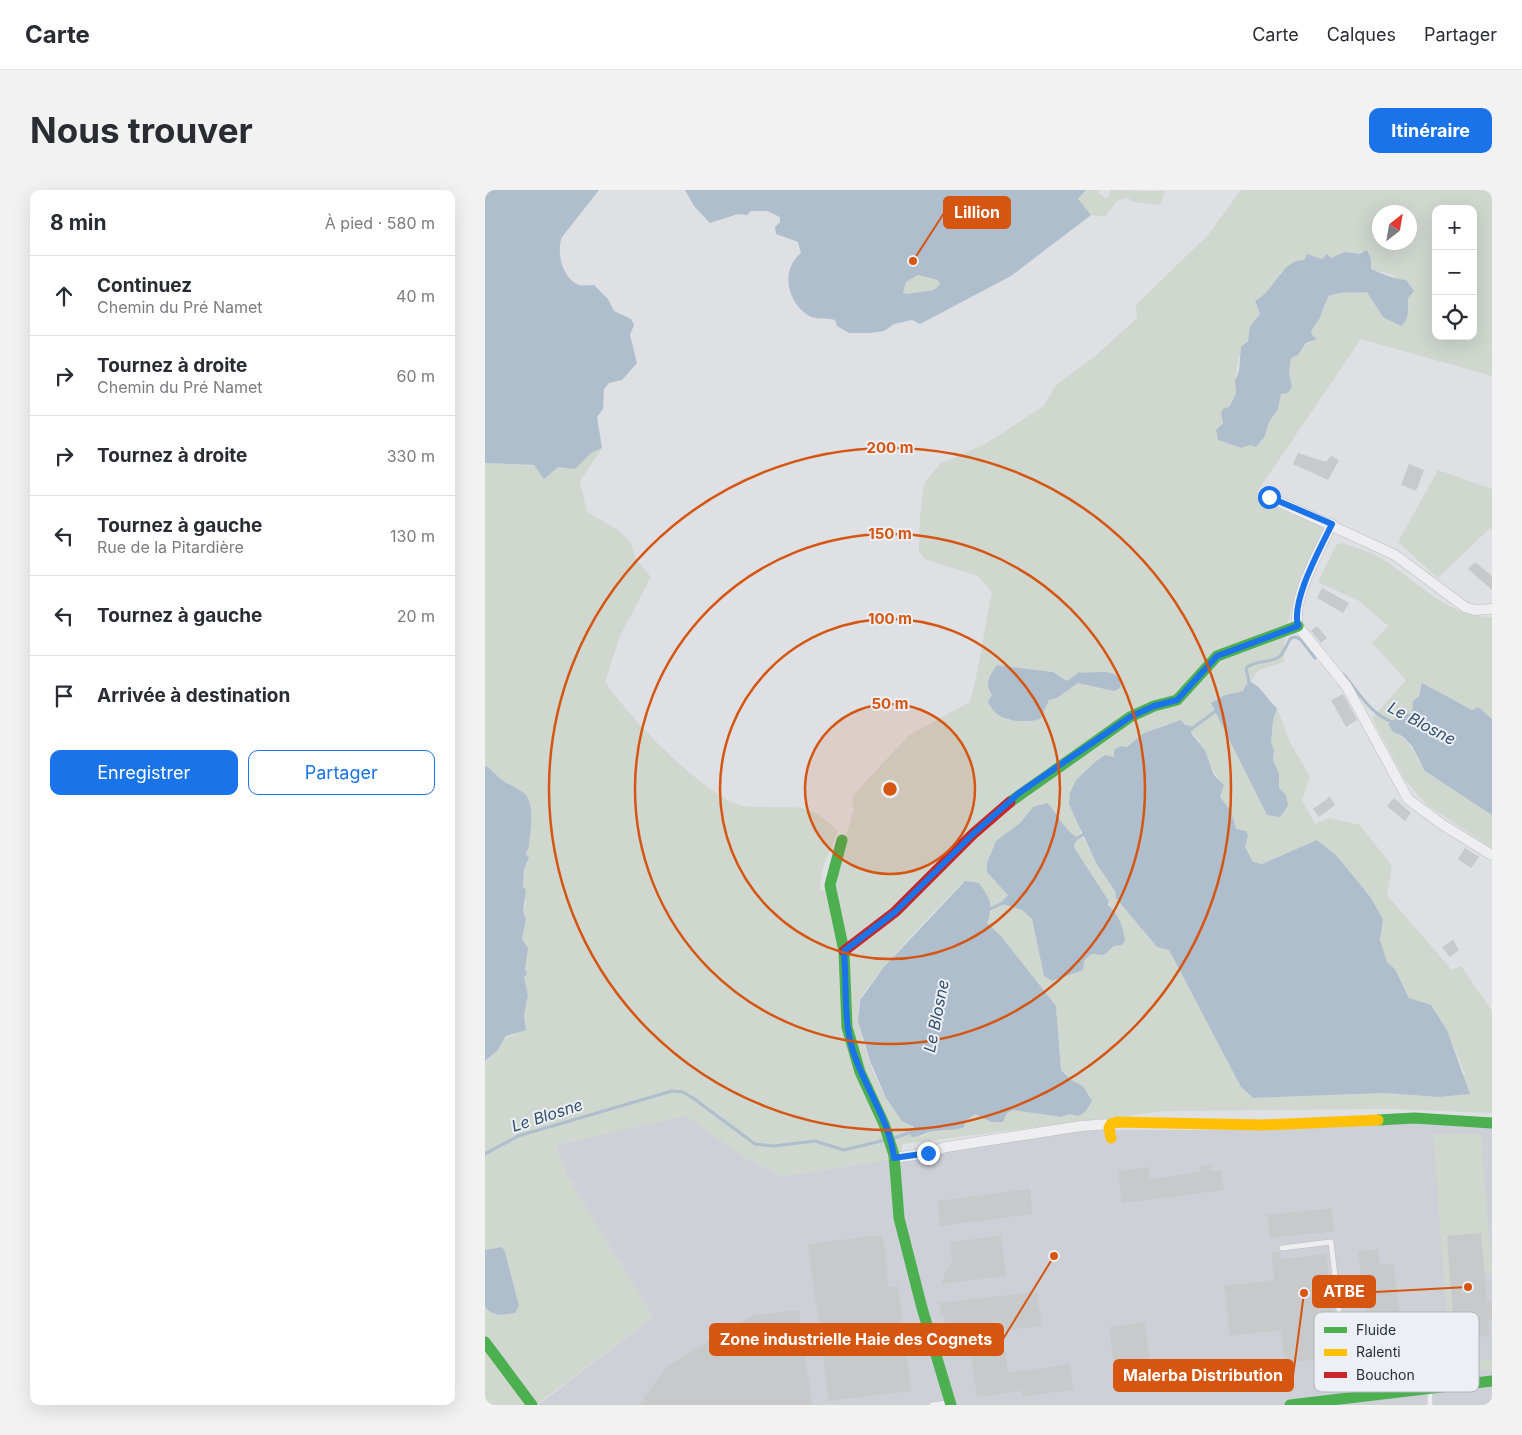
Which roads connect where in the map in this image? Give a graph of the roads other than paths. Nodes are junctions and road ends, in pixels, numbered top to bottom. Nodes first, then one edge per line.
1 (1269, 497) dead end
2 (1332, 524) junction
3 (1492, 609) edge
4 (1298, 626) junction
5 (843, 840) dead end
6 (1492, 855) edge
7 (844, 951) junction
8 (1492, 1123) edge
9 (1111, 1124) junction
10 (1111, 1138) dead end
11 (894, 1157) junction
12 (1282, 1248) dead end
13 (1339, 1312) edge
14 (485, 1342) edge
15 (1492, 1381) edge
16 (1479, 1382) edge
17 (1348, 1392) edge
18 (1397, 1392) edge
19 (1429, 1392) edge
20 (1349, 1398) junction
21 (1324, 1403) edge
22 (951, 1404) edge
23 (532, 1405) edge
24 (932, 1405) edge
25 (1290, 1405) edge
26 (1430, 1405) edge

1 - 2 street
2 - 3 street
2 - 4 street
4 - 6 street
4 - 7 street
5 - 7 street
7 - 11 street
8 - 9 street
9 - 10 street
9 - 11 street
11 - 22 street
12 - 13 lane
14 - 23 street
15 - 16 street
17 - 20 lane
18 - 20 street
19 - 26 lane
20 - 21 street
21 - 25 street
22 - 24 lane

